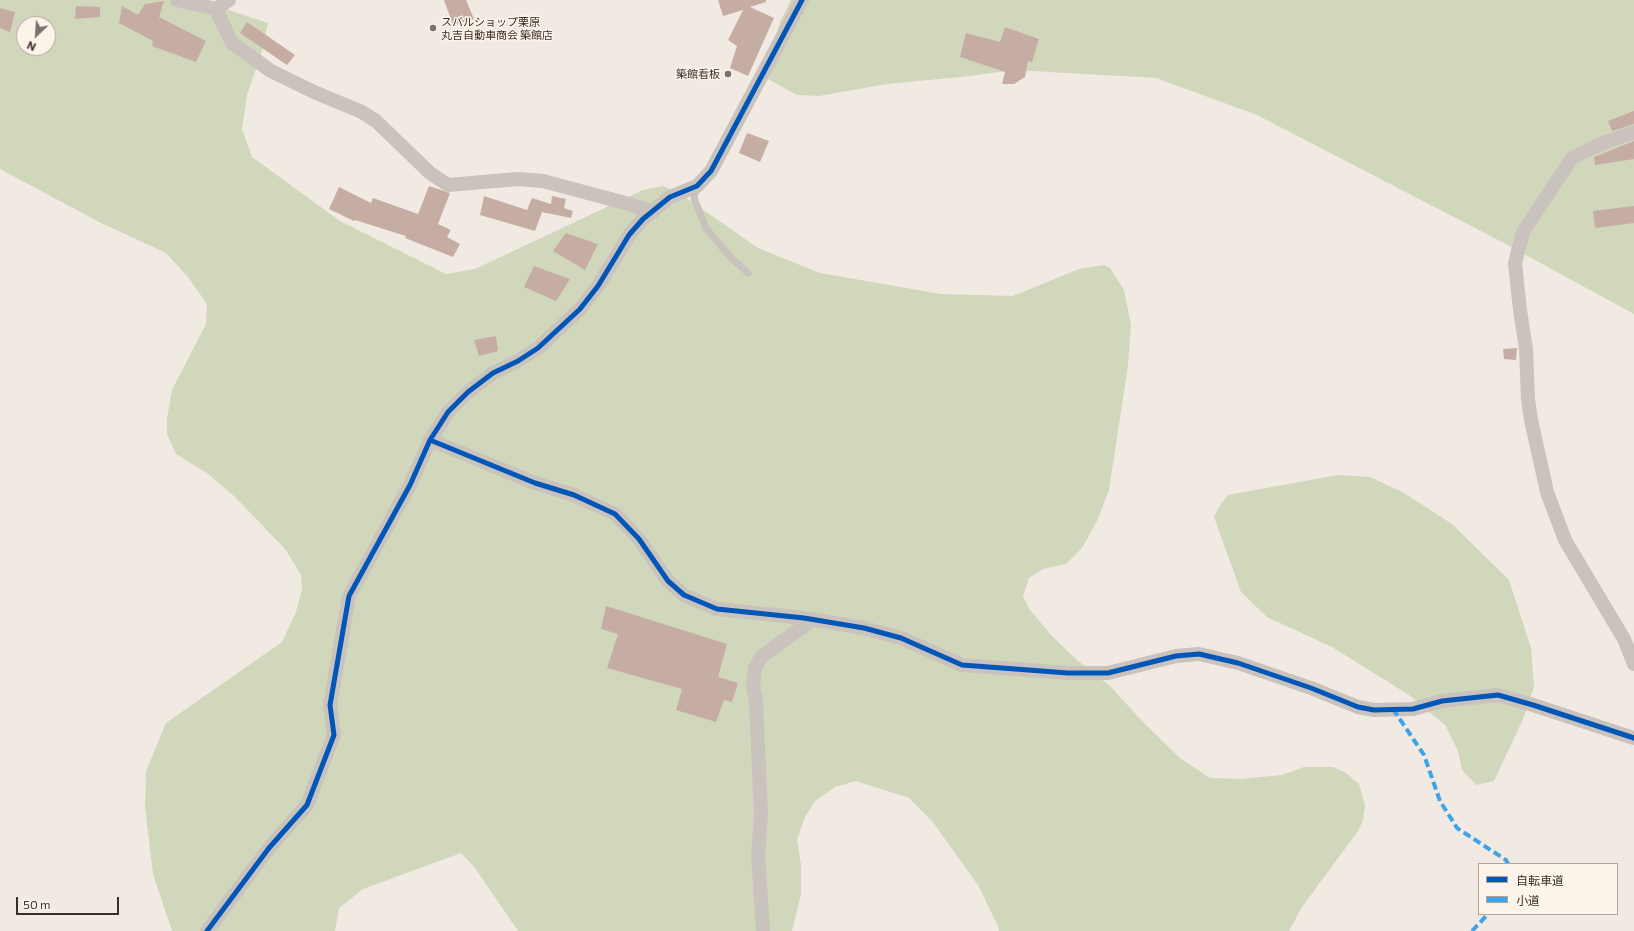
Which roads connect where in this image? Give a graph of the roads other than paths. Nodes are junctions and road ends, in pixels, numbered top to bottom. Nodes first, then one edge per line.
1 (176, 0) edge
2 (229, 0) edge
3 (802, 0) edge
4 (216, 8) junction
5 (1634, 132) edge
6 (697, 186) junction
7 (653, 212) junction
8 (748, 273) dead end
9 (430, 440) junction
10 (812, 620) junction
11 (1634, 664) edge
12 (1634, 738) edge
13 (207, 931) edge
14 (763, 931) edge

1 - 4 street
2 - 4 street
3 - 6 street
4 - 7 street
5 - 11 street
6 - 7 street
6 - 8 lane
7 - 9 street
9 - 10 street
9 - 13 street
10 - 12 street
10 - 14 street

